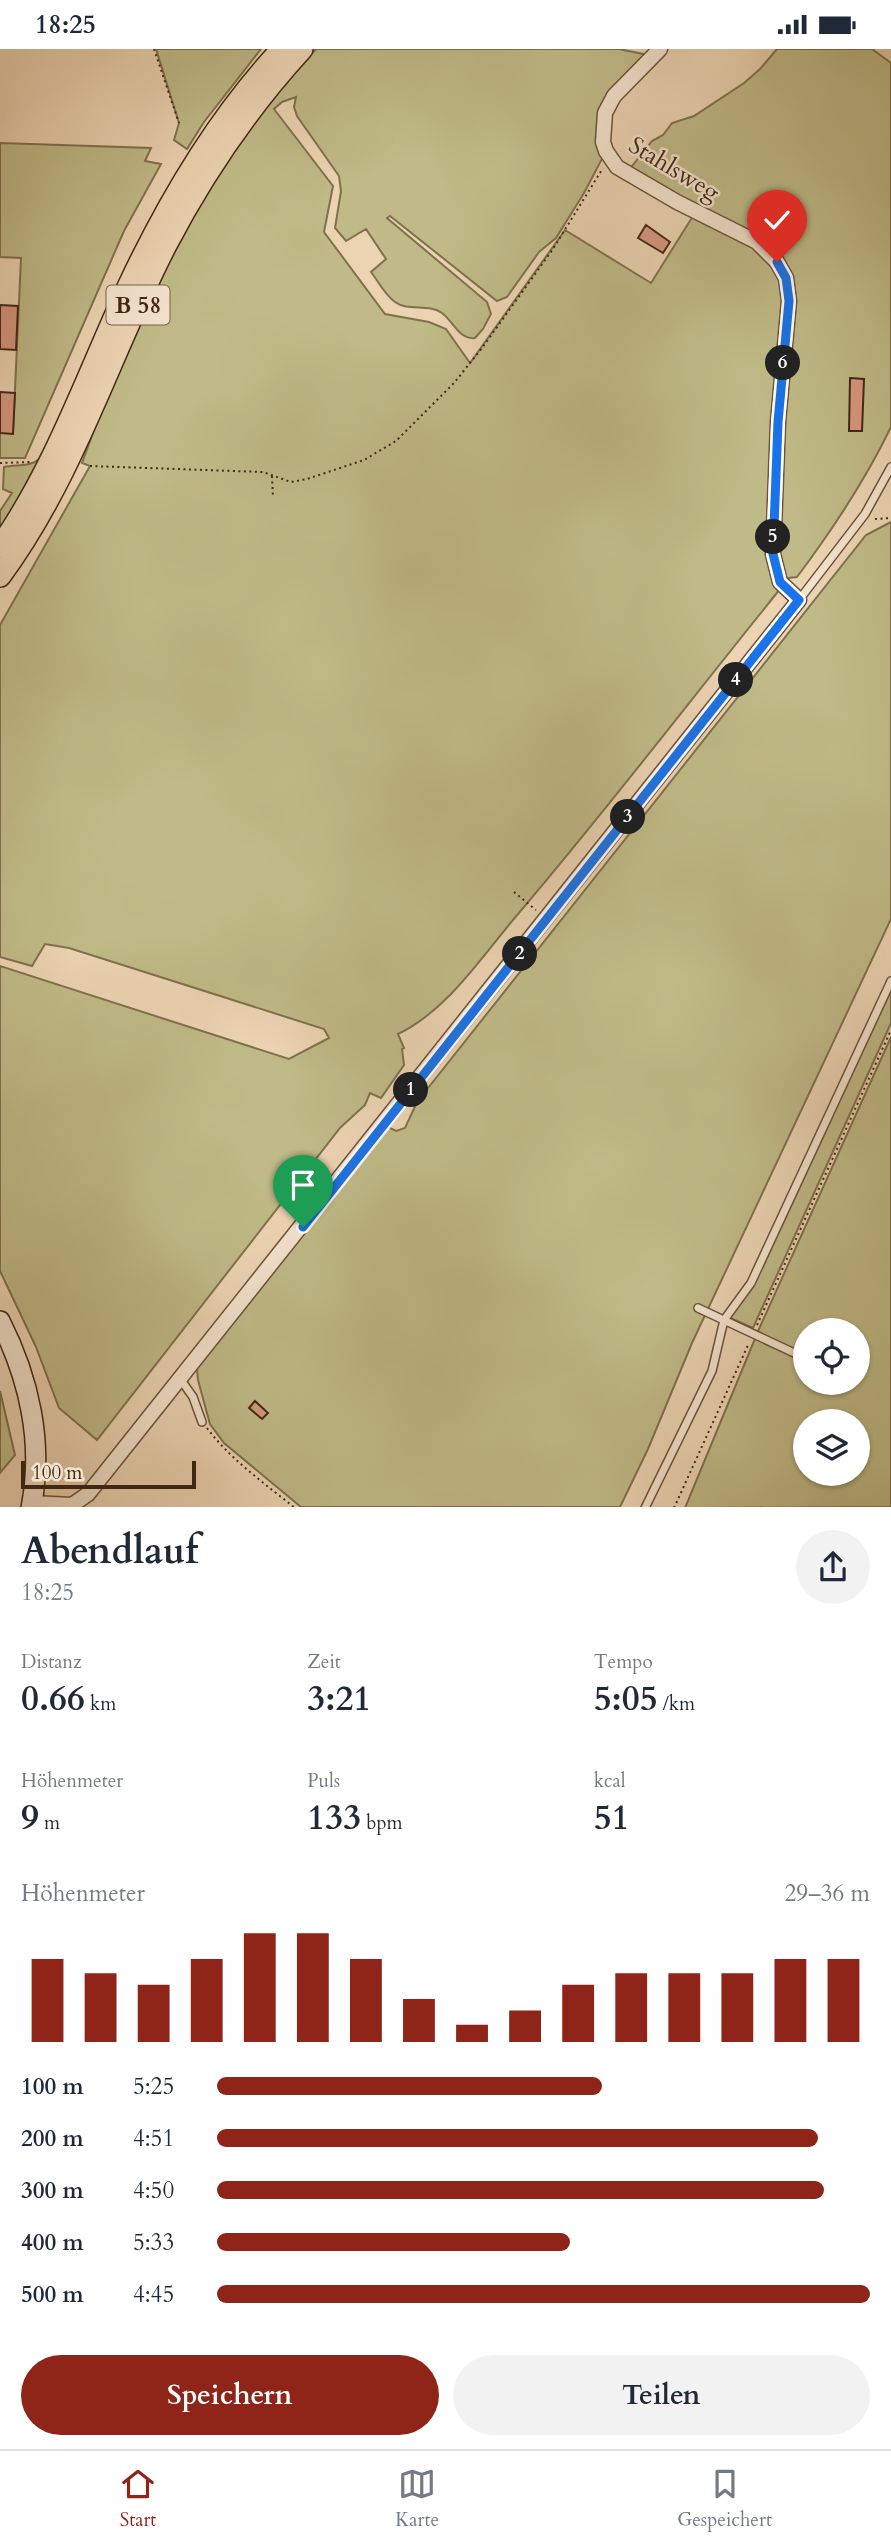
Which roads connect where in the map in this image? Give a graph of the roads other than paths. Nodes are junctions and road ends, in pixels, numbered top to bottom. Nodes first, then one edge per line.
1 (282, 49) edge
2 (302, 49) edge
3 (660, 49) edge
4 (891, 467) edge
5 (0, 547) edge
6 (0, 576) edge
7 (799, 600) junction
8 (891, 981) edge
9 (698, 1308) dead end
10 (724, 1320) junction
11 (0, 1321) edge
12 (793, 1352) edge
13 (181, 1380) junction
14 (202, 1422) road end
15 (32, 1505) edge
16 (645, 1507) edge

1 - 5 main road, B 58
2 - 6 main road, B 58
3 - 7 street, Stahlsweg
4 - 7 lane
7 - 13 street
8 - 10 lane
9 - 10 lane
10 - 12 lane
10 - 16 lane
11 - 15 street
13 - 14 lane
13 - 15 street

